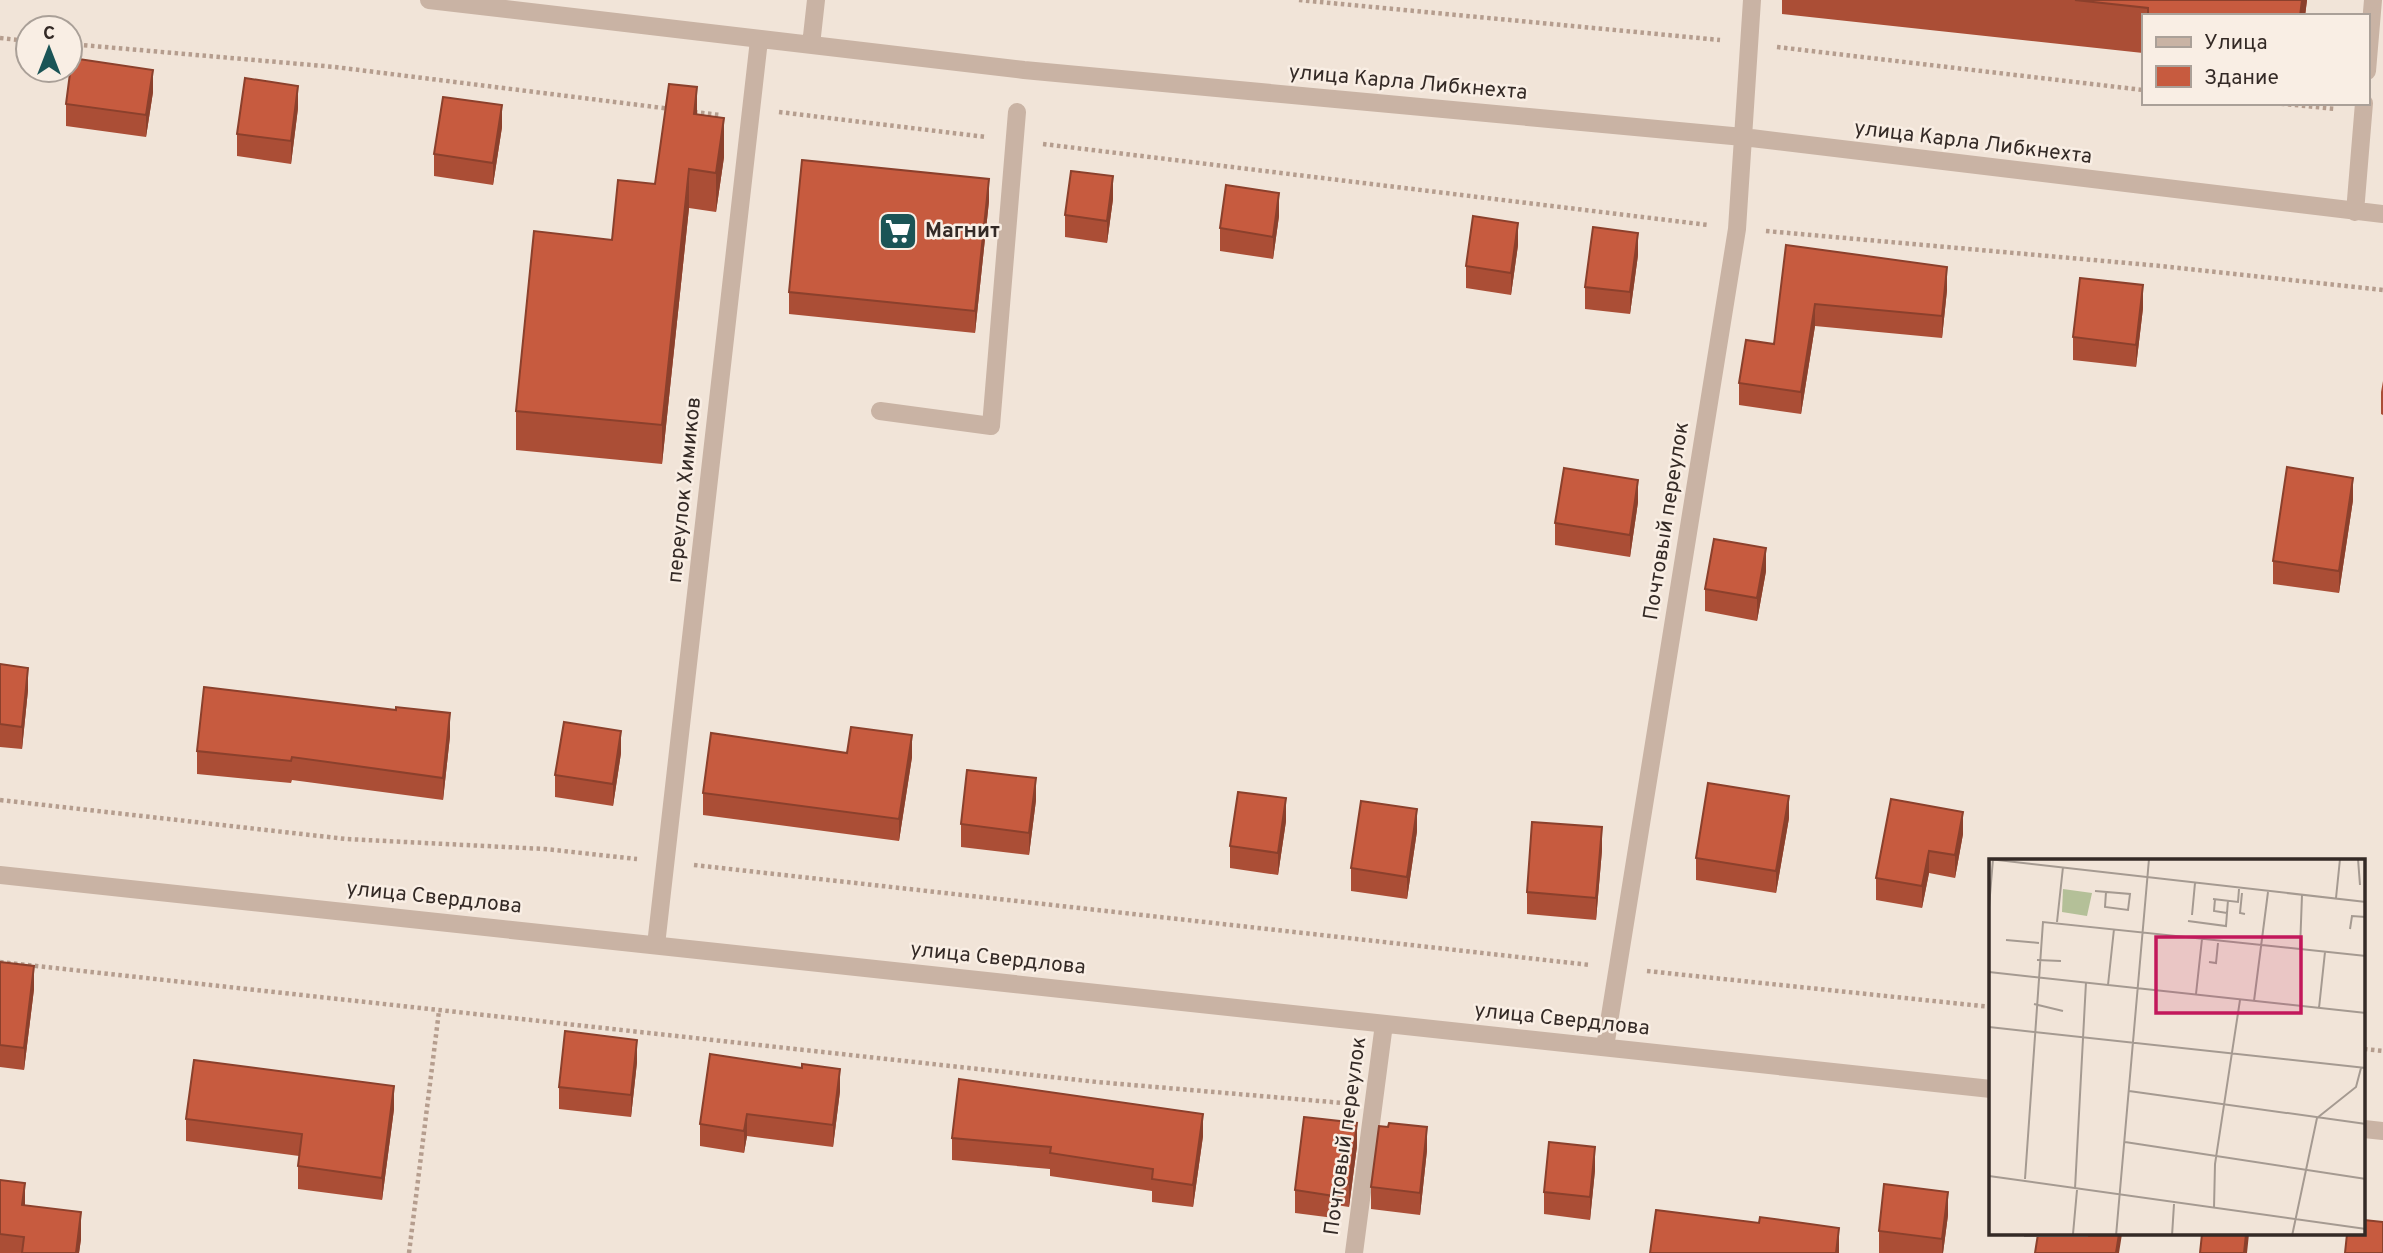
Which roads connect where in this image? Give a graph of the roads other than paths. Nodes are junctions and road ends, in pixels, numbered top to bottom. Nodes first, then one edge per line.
1 (429, 0) edge
2 (816, 0) edge
3 (1752, 0) edge
4 (2373, 0) edge
5 (760, 40) junction
6 (811, 45) junction
7 (2369, 47) edge
8 (2364, 108) edge
9 (1017, 112) dead end
10 (1742, 137) junction
11 (2355, 212) junction
12 (2383, 214) edge
13 (880, 411) dead end
14 (0, 875) edge
15 (656, 945) junction
16 (1384, 1024) junction
17 (1605, 1047) junction
18 (1989, 1089) edge
19 (1354, 1253) edge

1 - 5 street, улица Карла Либкнехта
2 - 6 street
3 - 10 street, Почтовый переулок
4 - 7 street
5 - 6 street, улица Карла Либкнехта
5 - 15 street, переулок Химиков
6 - 10 street, улица Карла Либкнехта
8 - 11 street
9 - 13 street
10 - 11 street, улица Карла Либкнехта
10 - 17 street, Почтовый переулок
11 - 12 street, улица Карла Либкнехта
14 - 15 street, улица Свердлова
15 - 16 street, улица Свердлова
16 - 17 street, улица Свердлова
16 - 19 street, Почтовый переулок
17 - 18 street, улица Свердлова

